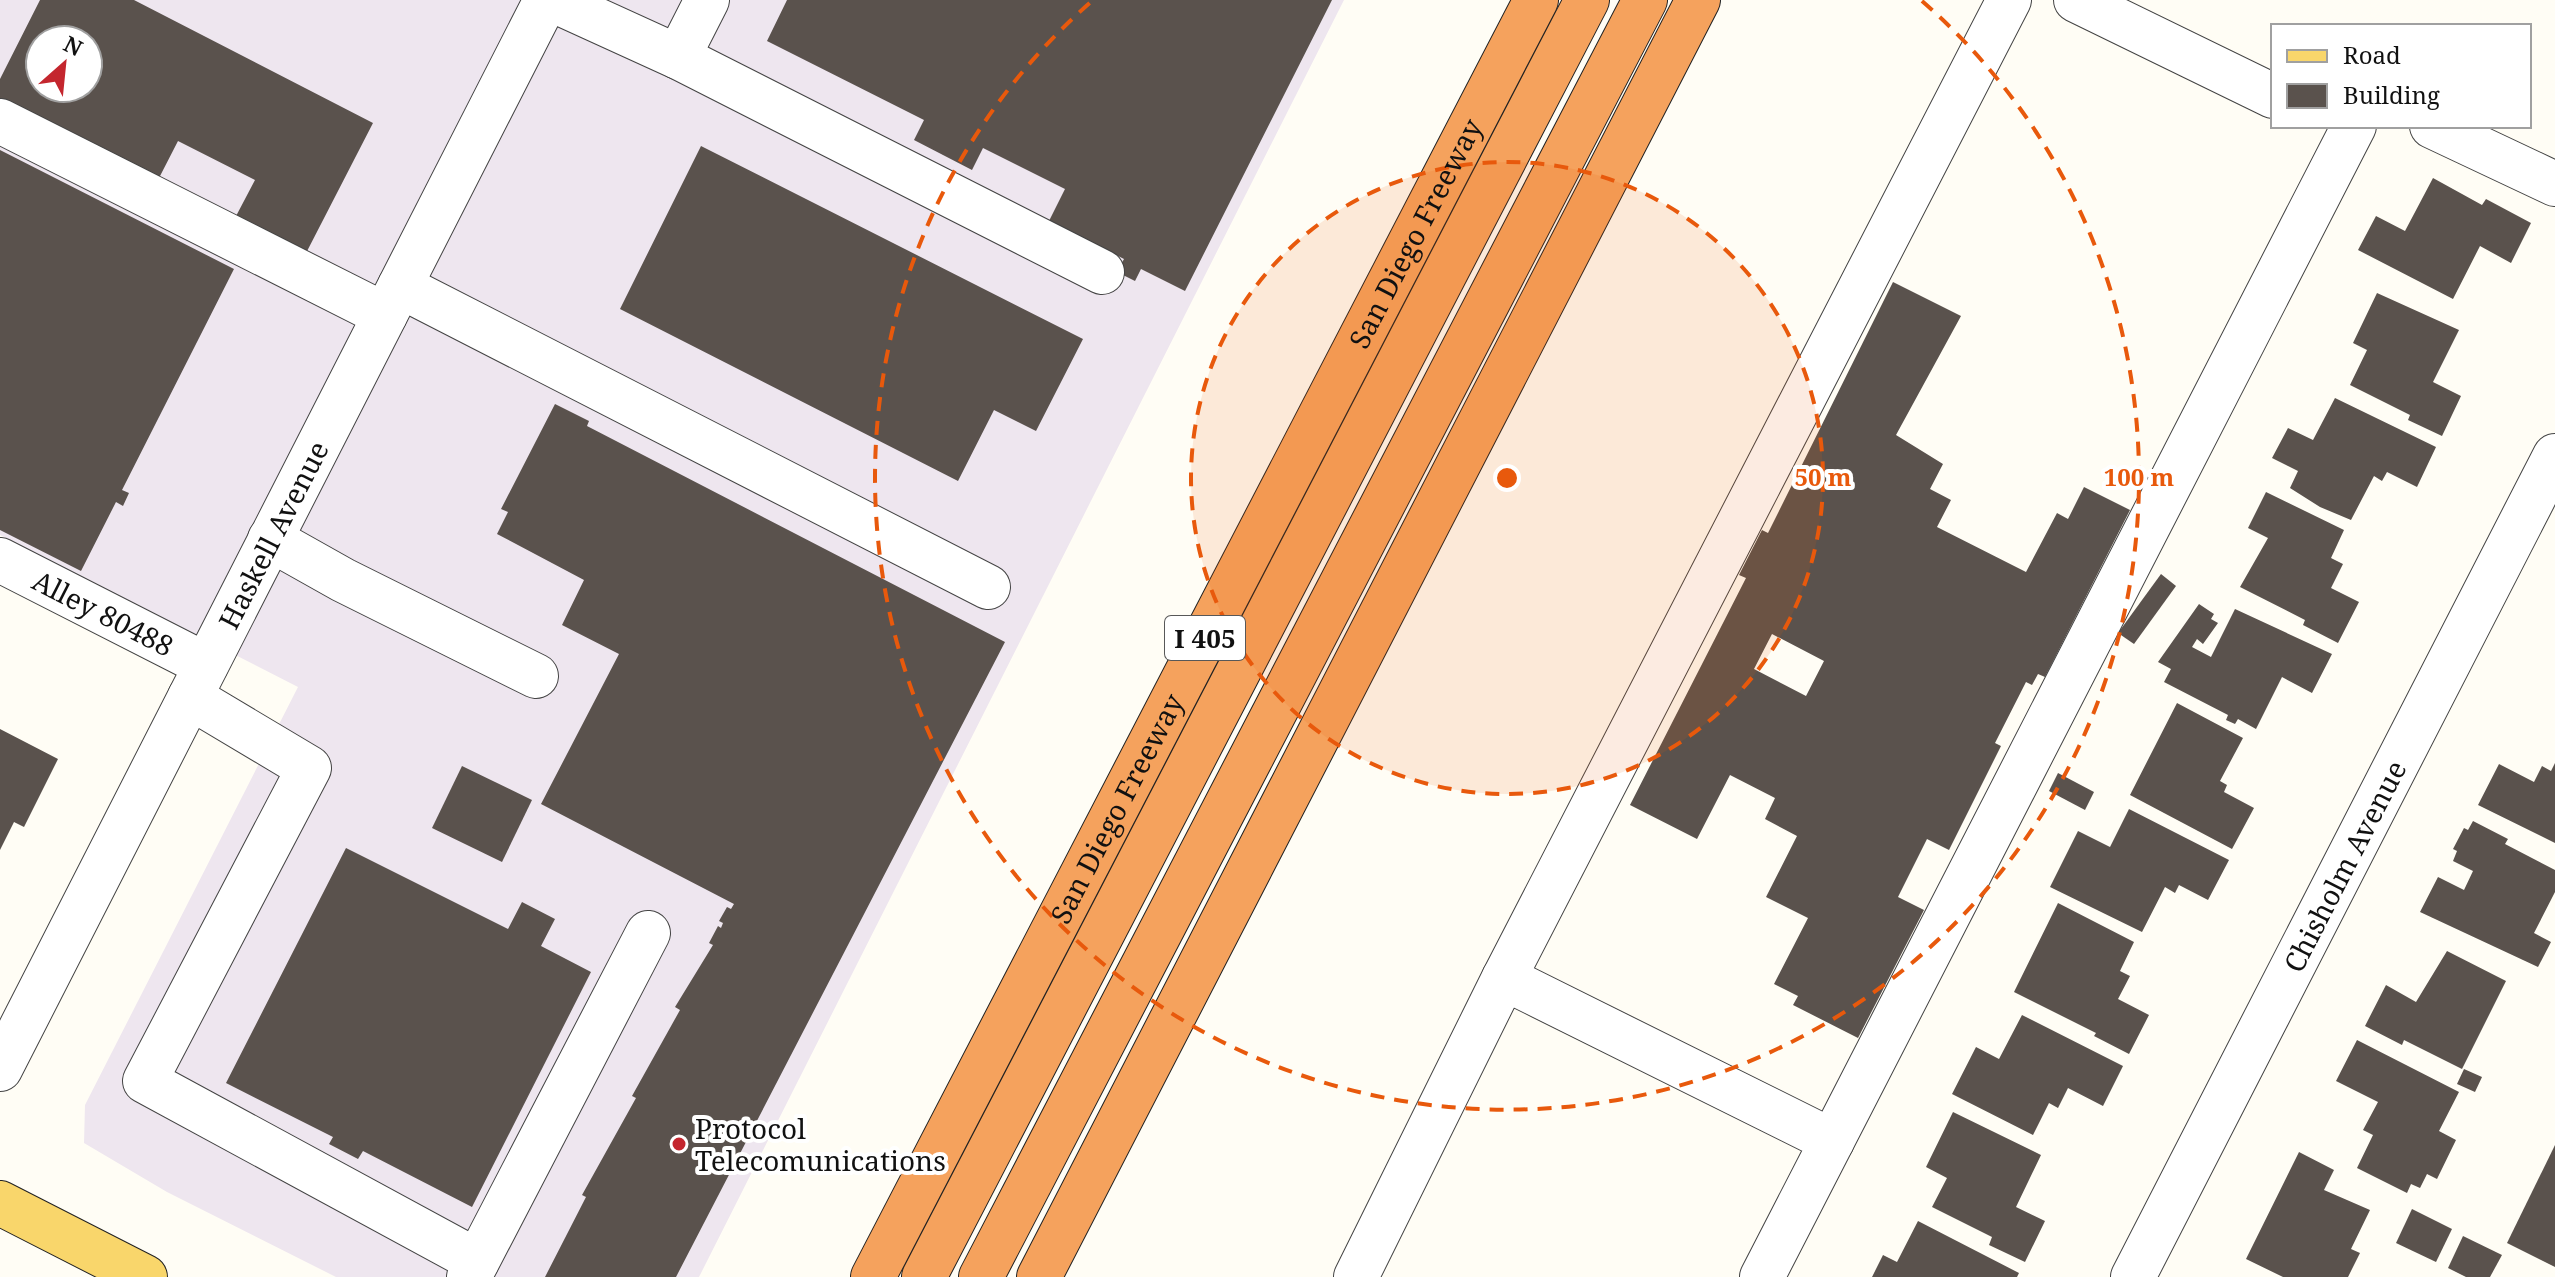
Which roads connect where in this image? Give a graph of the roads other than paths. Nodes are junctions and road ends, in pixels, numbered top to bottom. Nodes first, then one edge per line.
1 (546, 0) edge
2 (553, 0) edge
3 (707, 0) edge
4 (1536, 0) edge
5 (1587, 0) edge
6 (1645, 0) edge
7 (1698, 0) edge
8 (2009, 0) edge
9 (2076, 0) edge
10 (678, 57) junction
11 (2271, 95) edge
12 (0, 121) edge
13 (2353, 128) edge
14 (2436, 128) edge
15 (2555, 184) edge
16 (1102, 272) dead end
17 (393, 300) junction
18 (2555, 456) edge
19 (270, 539) junction
20 (0, 560) edge
21 (988, 587) dead end
22 (536, 676) dead end
23 (198, 681) junction
24 (648, 933) dead end
25 (1504, 978) junction
26 (0, 1069) edge
27 (1832, 1141) junction
28 (0, 1203) edge
29 (473, 1269) edge
30 (145, 1277) edge
31 (873, 1277) edge
32 (924, 1277) edge
33 (981, 1277) edge
34 (1039, 1277) edge
35 (1356, 1277) edge
36 (1762, 1277) edge
37 (2133, 1277) edge

1 - 17 street, Haskell Avenue
2 - 10 street
3 - 10 street
4 - 31 highway, San Diego Freeway / I 405
5 - 32 highway
6 - 33 highway
7 - 34 highway
8 - 25 street
9 - 11 street
10 - 16 street
12 - 17 street
13 - 27 street
14 - 15 street
17 - 19 street, Haskell Avenue
17 - 21 street
18 - 37 street, Chisholm Avenue
19 - 22 street
19 - 23 street, Haskell Avenue
20 - 23 street, Alley 80488
23 - 26 street, Haskell Avenue
23 - 29 street, Alley 80488
24 - 29 street
25 - 27 street
25 - 35 street
27 - 36 street
28 - 30 main road

